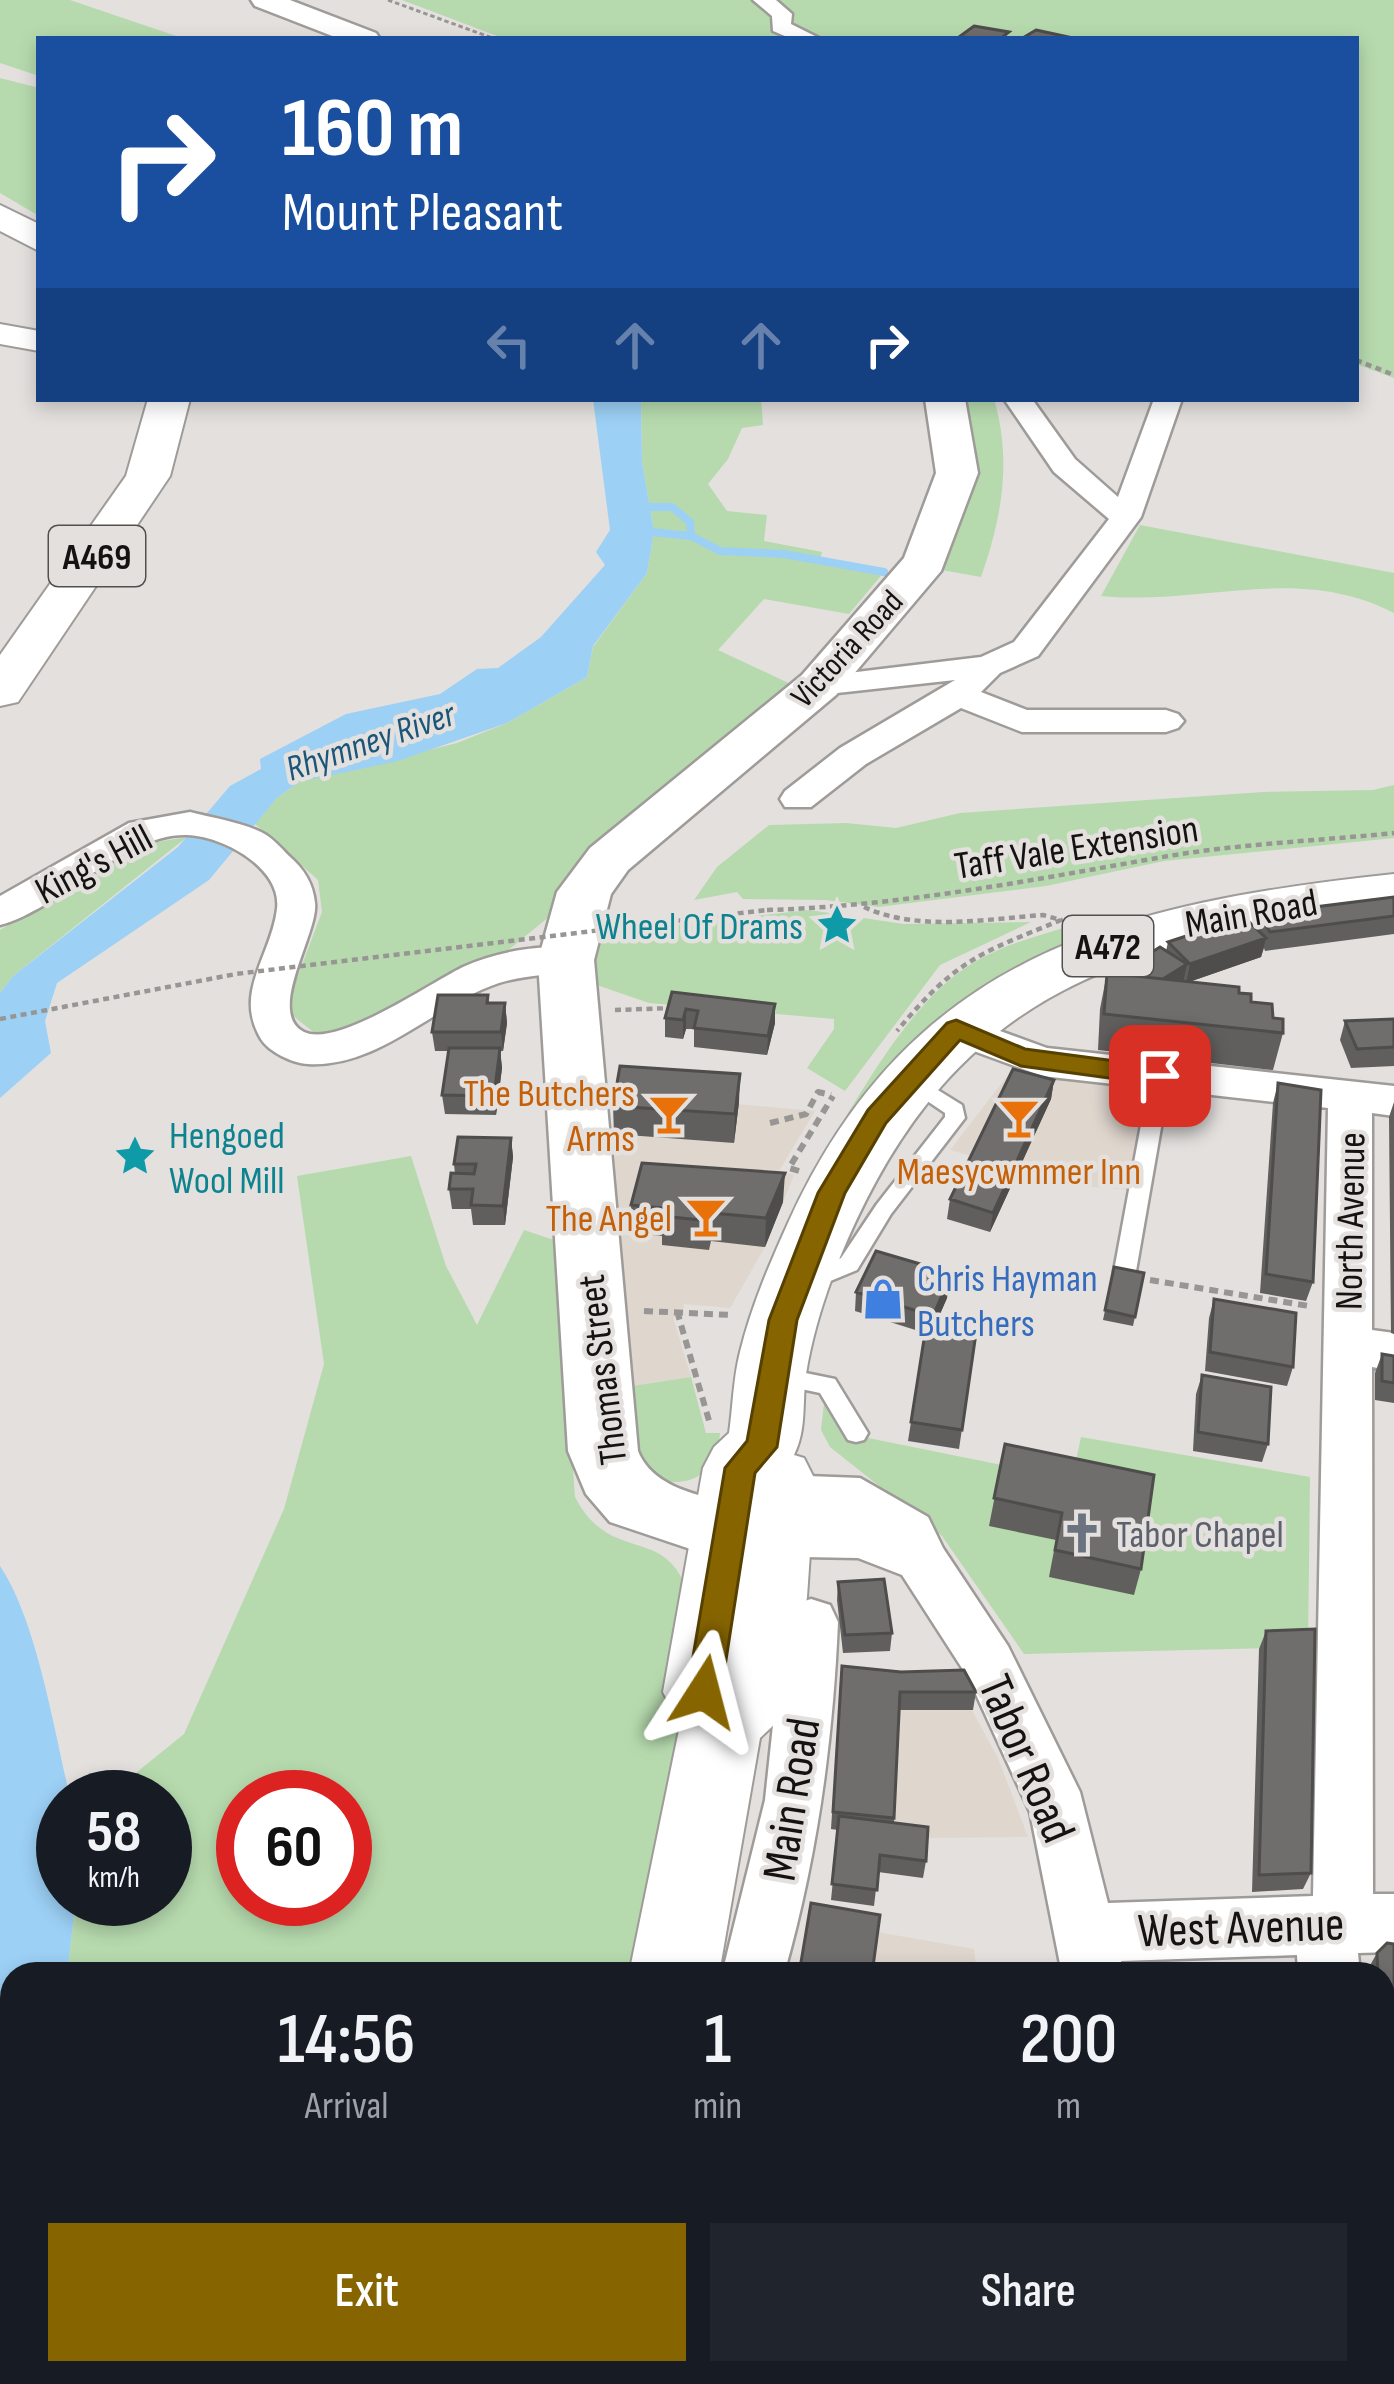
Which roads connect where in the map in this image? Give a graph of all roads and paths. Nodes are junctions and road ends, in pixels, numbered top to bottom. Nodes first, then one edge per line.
1 (265, 0) edge
2 (388, 0) edge
3 (763, 0) edge
4 (358, 36) edge
5 (487, 36) edge
6 (803, 36) edge
7 (0, 216) edge
8 (36, 238) edge
9 (36, 331) edge
10 (0, 334) edge
11 (36, 340) edge
12 (1359, 361) edge
13 (1394, 376) edge
14 (165, 402) edge
15 (945, 402) edge
16 (1020, 402) edge
17 (1167, 402) edge
18 (1126, 517) junction
19 (988, 666) junction
20 (819, 685) junction
21 (0, 692) edge
22 (958, 695) junction
23 (1166, 721) dead end
24 (798, 799) dead end
25 (1394, 833) edge
26 (584, 892) joint
27 (1394, 892) edge
28 (864, 908) junction
29 (0, 914) edge
30 (566, 960) junction
31 (649, 1006) dead end
32 (674, 1008) edge
33 (0, 1019) edge
34 (956, 1029) junction
35 (901, 1057) junction
36 (1160, 1076) junction
37 (1372, 1100) edge
38 (770, 1123) dead end
39 (811, 1162) dead end
40 (1125, 1270) joint
41 (677, 1310) junction
42 (638, 1312) dead end
43 (736, 1316) dead end
44 (1363, 1336) edge
45 (856, 1432) dead end
46 (745, 1478) junction
47 (811, 1622) dead end
48 (716, 1749) junction
49 (795, 1790) junction
50 (1394, 1923) edge
51 (1332, 1949) edge
52 (1090, 1953) edge
53 (676, 1962) edge
54 (757, 1962) edge

1 - 4 main road
2 - 5 path
3 - 6 street
7 - 8 main road
9 - 10 street
10 - 11 street
12 - 13 path
14 - 21 main road, A469
15 - 20 main road, Victoria Road
16 - 18 street
17 - 18 street
18 - 19 street
19 - 20 street
19 - 22 street
20 - 26 main road, Victoria Road
22 - 23 street
22 - 24 street
25 - 28 path, Taff Vale Extension
26 - 30 main road, Thomas Street
27 - 34 main road, Main Road / A472
28 - 33 path, Taff Vale Extension, bridge
28 - 35 path
29 - 30 street, King's Hill
30 - 46 main road, Thomas Street
31 - 32 path
34 - 35 main road, Main Road / A472
34 - 36 street
35 - 46 main road, Main Road / A472
36 - 37 street
36 - 40 lane
37 - 44 street, North Avenue
38 - 39 path
40 - 44 path
41 - 42 path
41 - 43 path
41 - 46 path
44 - 51 street, North Avenue
45 - 46 lane
46 - 48 main road, Main Road / A472
46 - 52 street, Tabor Road
47 - 49 street, Main Road
48 - 49 street
48 - 53 main road, Main Road / A472
49 - 54 street, Main Road
50 - 51 street, West Avenue
51 - 52 street, West Avenue

